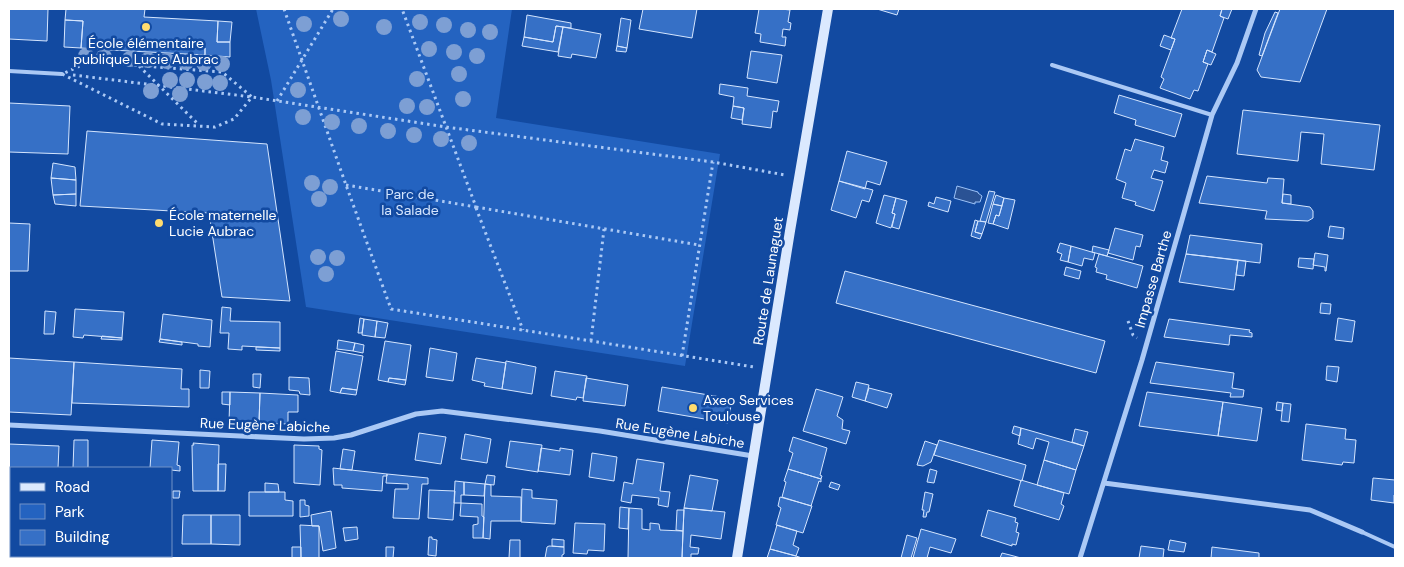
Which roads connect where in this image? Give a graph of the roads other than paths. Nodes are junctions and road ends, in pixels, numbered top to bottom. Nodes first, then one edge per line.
1 (828, 9) edge
2 (1256, 9) edge
3 (1052, 65) dead end
4 (9, 70) edge
5 (62, 74) road end
6 (1212, 115) junction
7 (9, 425) edge
8 (753, 456) junction
9 (1104, 483) junction
10 (1362, 532) joint
11 (1395, 547) edge
12 (737, 558) edge
13 (1080, 558) edge

1 - 8 main road, Route de Launaguet
2 - 6 street, Impasse Barthe
3 - 6 lane
4 - 5 lane
6 - 9 street, Impasse Barthe
7 - 8 street, Rue Eugène Labiche
8 - 12 main road, Route de Launaguet
9 - 10 street
9 - 13 street, Impasse Barthe
10 - 11 lane

